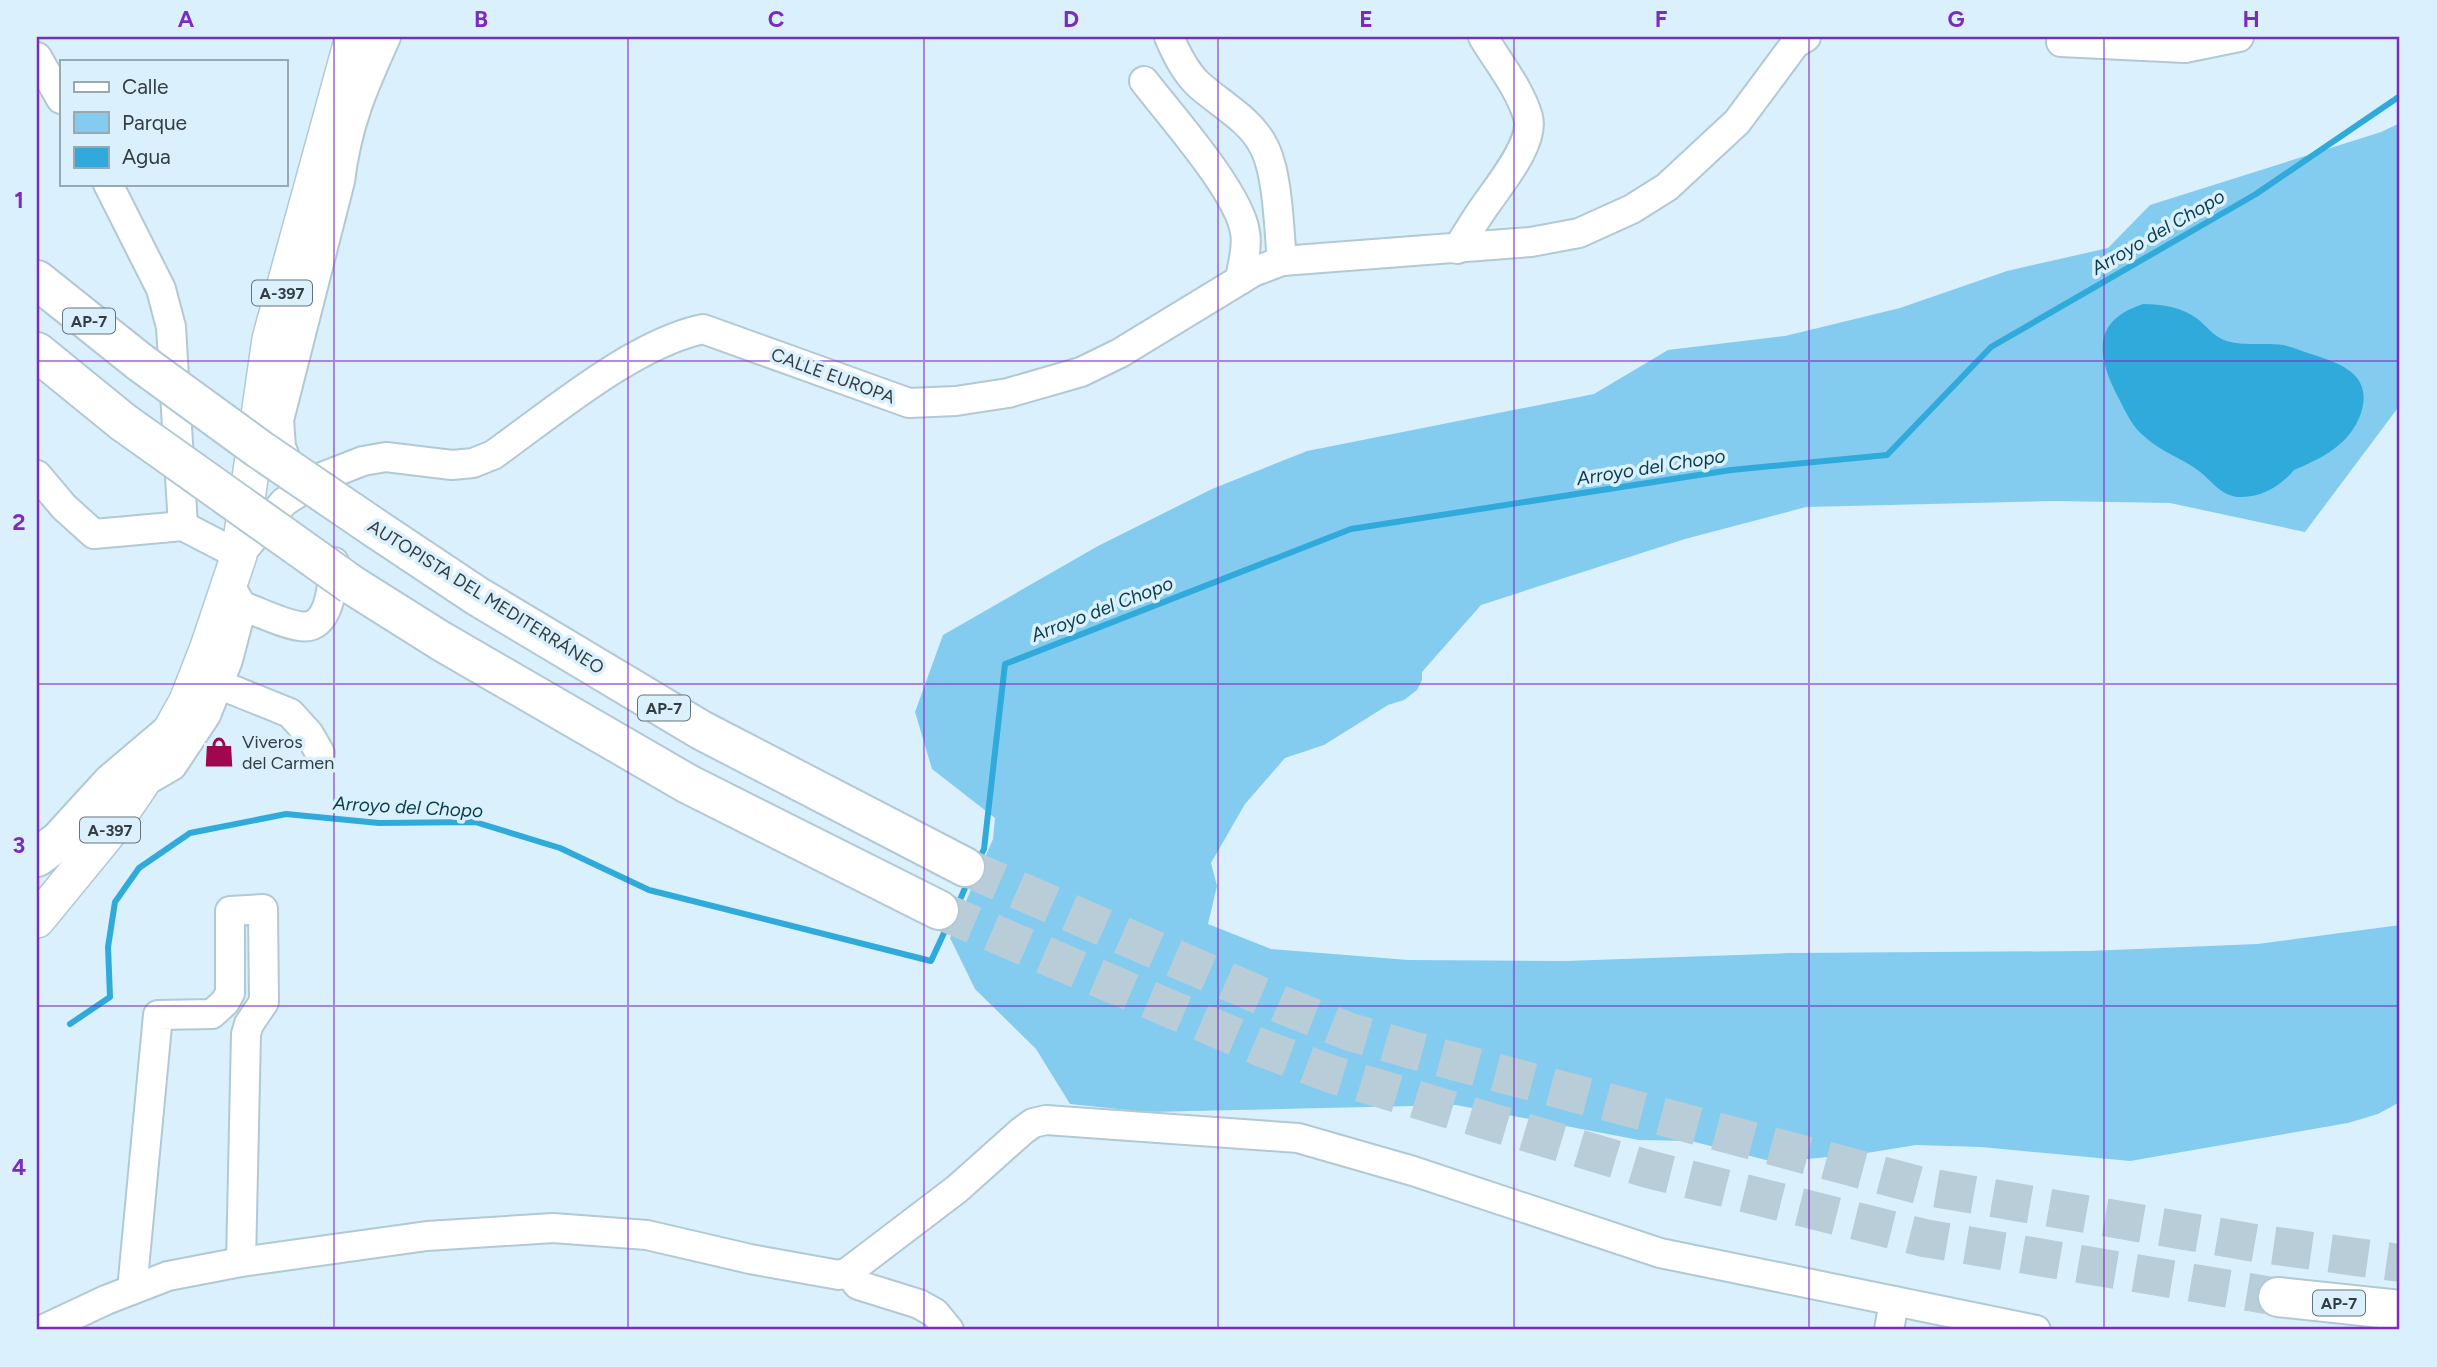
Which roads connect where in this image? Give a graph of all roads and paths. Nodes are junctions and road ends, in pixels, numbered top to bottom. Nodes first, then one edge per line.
1 (353, 37) edge
2 (386, 37) edge
3 (1169, 37) edge
4 (1483, 37) edge
5 (1806, 37) edge
6 (2239, 37) edge
7 (2057, 39) edge
8 (37, 57) edge
9 (1144, 81) dead end
10 (60, 97) edge
11 (109, 186) edge
12 (1457, 249) junction
13 (1282, 261) junction
14 (37, 279) edge
15 (1240, 280) junction
16 (37, 352) edge
17 (37, 375) edge
18 (113, 414) junction
19 (37, 475) edge
20 (299, 492) junction
21 (183, 526) junction
22 (343, 573) junction
23 (237, 581) junction
24 (218, 684) junction
25 (171, 733) junction
26 (320, 753) dead end
27 (141, 784) junction
28 (37, 857) edge
29 (965, 867) tunnel mouth
30 (939, 910) tunnel mouth
31 (37, 920) edge
32 (241, 1262) junction
33 (848, 1272) junction
34 (132, 1290) junction
35 (2278, 1297) tunnel mouth
36 (1894, 1301) junction
37 (2400, 1310) edge
38 (42, 1330) edge
39 (949, 1330) edge
40 (1889, 1330) edge
41 (2036, 1330) edge

1 - 23 main road, A-397
2 - 20 street
3 - 13 street
4 - 12 street
5 - 12 street, CALLE EUROPA
6 - 7 street
8 - 10 street
9 - 15 street
11 - 21 street
12 - 13 street, CALLE EUROPA
13 - 15 street, CALLE EUROPA
14 - 29 highway, AUTOPISTA DEL MEDITERRÁNEO / AP-7, bridge
15 - 20 street, CALLE EUROPA
16 - 18 highway
17 - 18 highway
18 - 22 highway, bridge
19 - 21 street
20 - 23 street
21 - 23 street
22 - 23 street
22 - 30 highway
23 - 24 street
23 - 25 main road, A-397
24 - 26 street
24 - 27 street
25 - 27 main road, A-397
25 - 28 highway
27 - 31 main road, A-397
32 - 33 street
32 - 34 street
32 - 34 street
33 - 36 street
33 - 39 street
34 - 38 street
35 - 37 highway, AP-7
36 - 40 street
36 - 41 street

